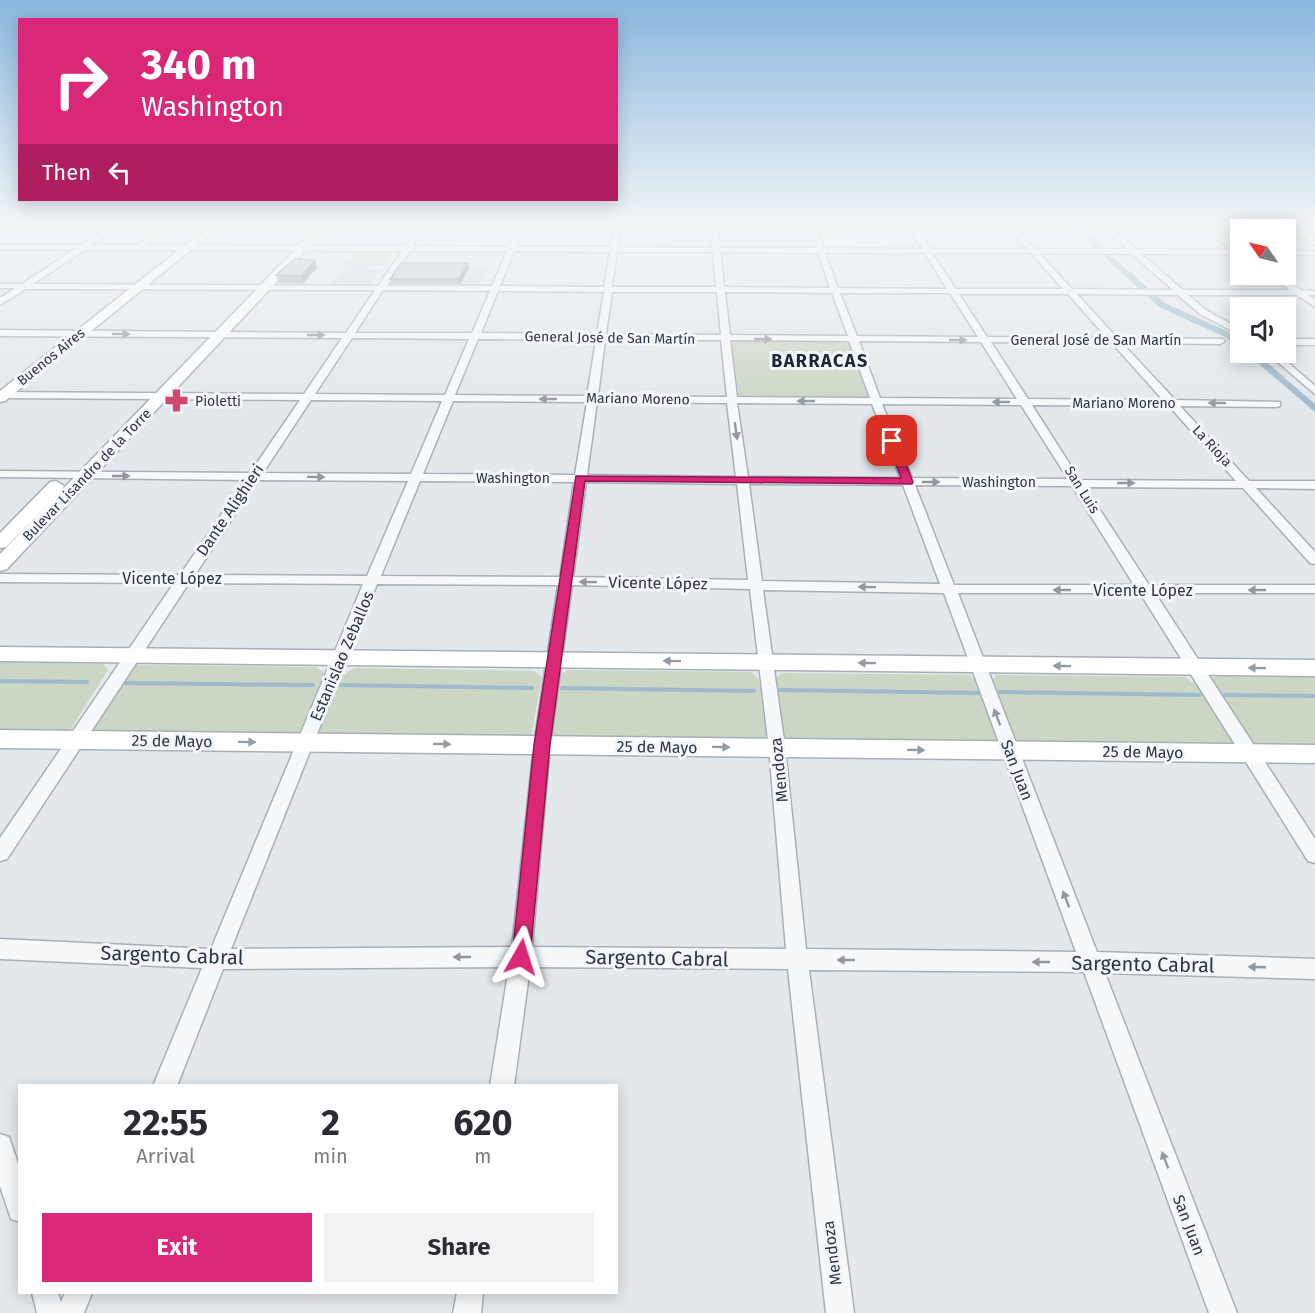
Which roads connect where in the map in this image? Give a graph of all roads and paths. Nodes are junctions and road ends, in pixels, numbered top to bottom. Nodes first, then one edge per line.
1 (21, 288) edge
2 (137, 288) edge
3 (257, 288) edge
4 (257, 288) edge
5 (381, 288) edge
6 (496, 288) edge
7 (526, 288) edge
8 (952, 288) edge
9 (1067, 288) edge
10 (1179, 288) edge
11 (1292, 288) edge
12 (607, 289) junction
13 (721, 290) junction
14 (836, 290) junction
15 (954, 291) junction
16 (1070, 292) junction
17 (1183, 292) junction
18 (1298, 293) junction
19 (1315, 293) edge
20 (0, 302) edge
21 (1315, 304) edge
22 (1230, 327) edge
23 (0, 333) edge
24 (81, 333) junction
25 (204, 335) junction
26 (220, 335) junction
27 (349, 335) junction
28 (477, 336) junction
29 (602, 338) junction
30 (725, 339) junction
31 (985, 339) junction
32 (854, 340) junction
33 (1115, 340) junction
34 (1220, 341) dead end
35 (1296, 342) edge
36 (1315, 342) edge
37 (1283, 363) edge
38 (1315, 391) edge
39 (1, 396) edge
40 (144, 396) junction
41 (161, 397) junction
42 (307, 397) junction
43 (592, 398) junction
44 (449, 399) junction
45 (732, 401) junction
46 (876, 401) junction
47 (1026, 402) junction
48 (1173, 403) junction
49 (1276, 404) dead end
50 (0, 474) edge
51 (67, 475) junction
52 (86, 476) junction
53 (254, 476) junction
54 (414, 478) junction
55 (580, 478) junction
56 (743, 480) junction
57 (908, 482) junction
58 (1078, 483) junction
59 (1248, 484) junction
60 (1315, 484) edge
61 (0, 543) edge
62 (1315, 560) edge
63 (0, 566) edge
64 (0, 578) edge
65 (184, 578) junction
66 (374, 581) junction
67 (565, 581) junction
68 (755, 585) junction
69 (950, 589) junction
70 (1315, 589) edge
71 (1144, 590) junction
72 (0, 654) edge
73 (132, 656) junction
74 (340, 658) junction
75 (555, 660) junction
76 (766, 662) junction
77 (977, 665) junction
78 (1194, 667) junction
79 (1315, 668) edge
80 (0, 738) edge
81 (75, 740) junction
82 (306, 742) junction
83 (542, 745) junction
84 (777, 748) junction
85 (1010, 751) junction
86 (1252, 754) junction
87 (1315, 754) edge
88 (0, 853) edge
89 (1315, 855) edge
90 (0, 949) edge
91 (521, 957) junction
92 (219, 958) junction
93 (797, 960) junction
94 (1090, 962) junction
95 (1315, 969) edge
96 (166, 1084) edge
97 (501, 1084) edge
98 (0, 1146) edge
99 (18, 1204) edge
100 (45, 1294) edge
101 (79, 1294) edge
102 (470, 1294) edge
103 (51, 1313) edge
104 (70, 1313) edge
105 (467, 1313) edge
106 (840, 1313) edge
107 (1222, 1313) edge

1 - 20 street
2 - 24 street, Buenos Aires
3 - 25 street, Bulevar Lisandro de la Torre
4 - 26 street, Bulevar Lisandro de la Torre
5 - 27 street, Dante Alighieri
6 - 28 street, Estanislao Zeballos
7 - 12 street
8 - 15 street, San Luis
9 - 16 street, La Rioja
10 - 17 street
11 - 18 street
12 - 13 street
12 - 29 street
13 - 14 street
13 - 30 street, Mendoza
14 - 15 street
14 - 32 street, San Juan
15 - 16 street
15 - 31 street, San Luis
16 - 17 street
16 - 33 street, La Rioja
17 - 18 street
17 - 22 street
18 - 19 street
18 - 21 street
23 - 24 street, General José de San Martín
24 -> 25 street, General José de San Martín
24 - 39 street, Buenos Aires
25 - 26 street, General José de San Martín
25 - 40 street, Bulevar Lisandro de la Torre
26 -> 27 street, General José de San Martín
26 - 41 street, Bulevar Lisandro de la Torre
27 - 28 street, General José de San Martín
27 - 42 street, Dante Alighieri
28 - 29 street, General José de San Martín
28 - 44 street, Estanislao Zeballos
29 - 30 street, General José de San Martín
29 - 43 street
30 -> 32 street, General José de San Martín
30 - 45 street, Mendoza
32 -> 31 street, General José de San Martín
31 - 33 street, General José de San Martín
31 - 47 street, San Luis
32 - 46 street, San Juan
33 - 34 street, General José de San Martín
33 - 48 street, La Rioja
35 - 36 street
37 - 38 street
39 - 40 street, Mariano Moreno
40 - 41 street, Mariano Moreno
40 - 51 street, Bulevar Lisandro de la Torre
41 - 42 street, Mariano Moreno
41 - 52 street, Bulevar Lisandro de la Torre
42 - 44 street, Mariano Moreno
42 - 53 street, Dante Alighieri
43 -> 44 street, Mariano Moreno
43 - 45 street, Mariano Moreno
43 - 55 street
44 - 54 street, Estanislao Zeballos
46 -> 45 street, Mariano Moreno
45 -> 56 street, Mendoza
47 -> 46 street, Mariano Moreno
46 - 57 street, San Juan
47 - 48 street, Mariano Moreno
47 - 58 street, San Luis
49 -> 48 street, Mariano Moreno
48 - 59 street, La Rioja
50 - 51 street, Washington
51 - 52 street, Washington
51 - 61 street, Bulevar Lisandro de la Torre
52 -> 53 street, Washington
52 - 63 street, Bulevar Lisandro de la Torre
53 -> 54 street, Washington
53 - 65 street, Dante Alighieri
54 - 55 street, Washington
54 - 66 street, Estanislao Zeballos
55 - 56 street, Washington
55 - 67 street
56 - 57 street, Washington
56 - 68 street, Mendoza
57 -> 58 street, Washington
57 - 69 street, San Juan
58 -> 59 street, Washington
58 - 71 street, San Luis
59 - 60 street, Washington
59 - 62 street, La Rioja
64 - 65 street, Vicente López
65 - 66 street, Vicente López
65 - 73 street, Dante Alighieri
66 - 67 street, Vicente López
66 - 74 street, Estanislao Zeballos
68 -> 67 street, Vicente López
67 - 75 street
69 -> 68 street, Vicente López
68 - 76 street, Mendoza
71 -> 69 street, Vicente López
69 - 77 street, San Juan
70 -> 71 street, Vicente López
71 - 78 street, San Luis
72 - 73 street
73 - 74 street
73 - 81 street, Dante Alighieri
74 - 75 street
74 - 82 street, Estanislao Zeballos
76 -> 75 street
75 - 83 street
77 -> 76 street
76 - 84 street, Mendoza
78 -> 77 street
85 -> 77 street, San Juan
79 -> 78 street
78 - 86 street, San Luis
80 - 81 street, 25 de Mayo
81 -> 82 street, 25 de Mayo
81 - 88 street, Dante Alighieri
82 -> 83 street, 25 de Mayo
82 - 92 street, Estanislao Zeballos
83 -> 84 street, 25 de Mayo
83 - 91 street
84 -> 85 street, 25 de Mayo
84 - 93 street, Mendoza
85 - 86 street, 25 de Mayo
94 -> 85 street, San Juan
86 - 87 street, 25 de Mayo
86 - 89 street, San Luis
90 - 92 street, Sargento Cabral
91 -> 92 street, Sargento Cabral
91 - 93 street, Sargento Cabral
91 - 97 street
92 - 96 street, Estanislao Zeballos
94 -> 93 street, Sargento Cabral
93 - 106 street, Mendoza
95 -> 94 street, Sargento Cabral
107 -> 94 street, San Juan
98 - 99 street
100 - 103 street
101 - 104 street
102 - 105 street

